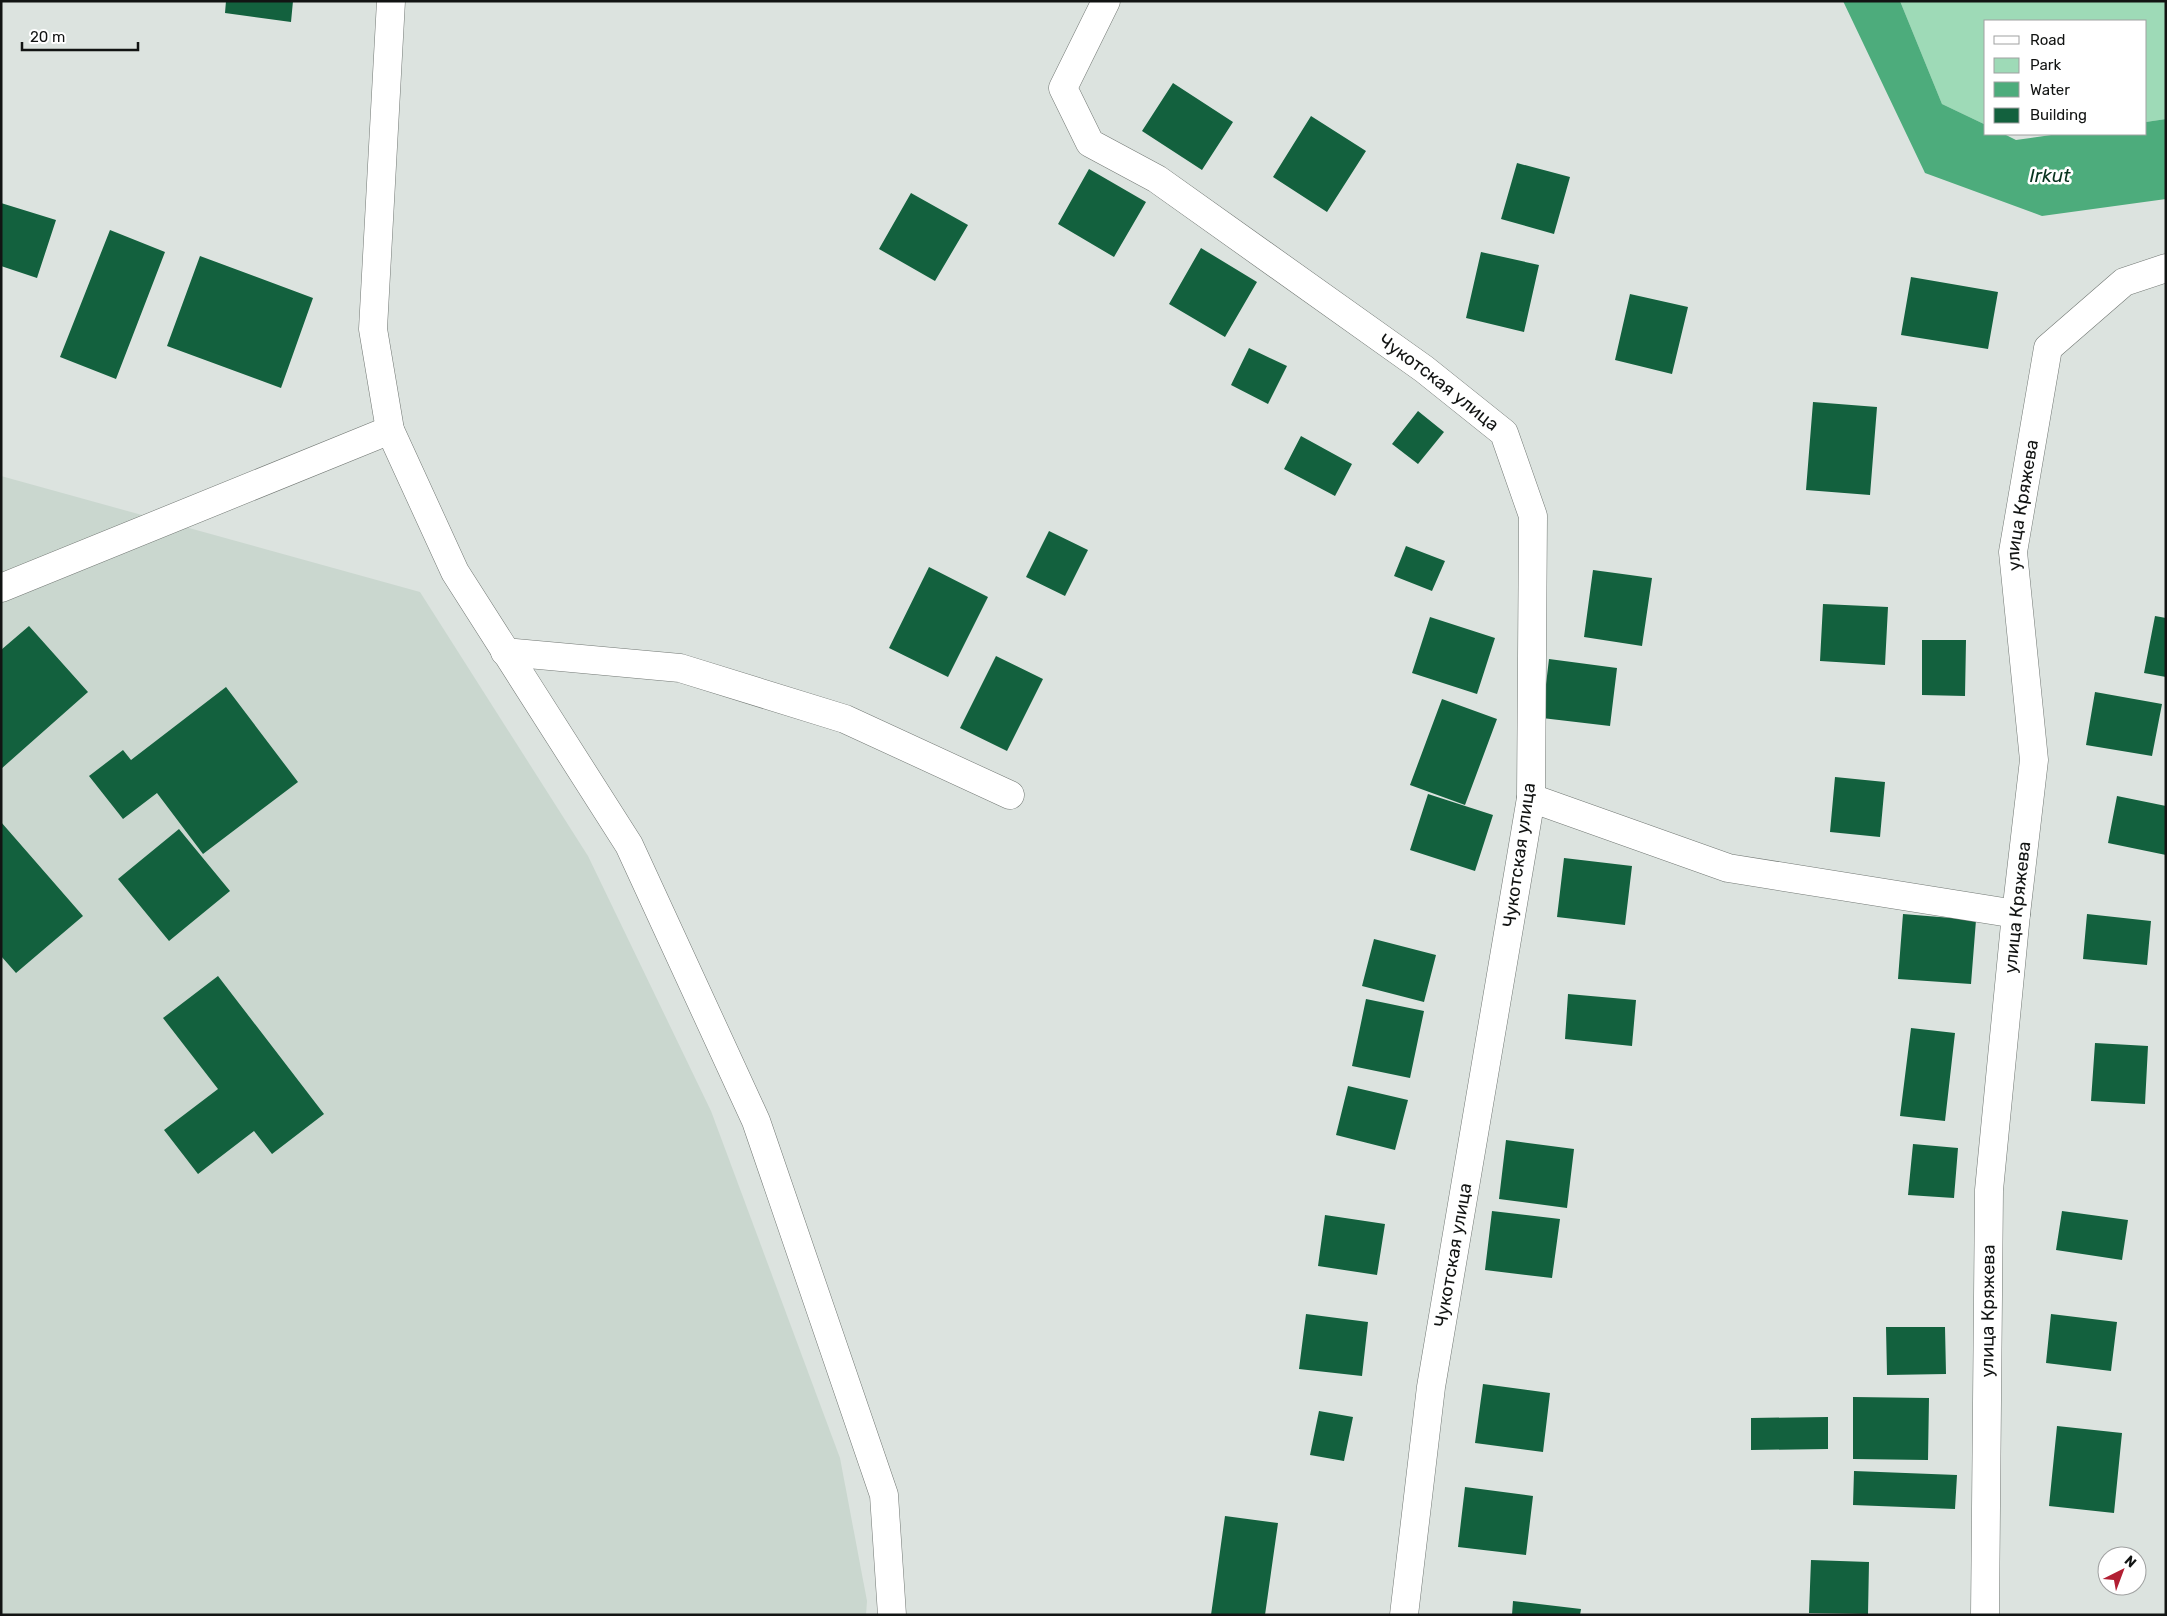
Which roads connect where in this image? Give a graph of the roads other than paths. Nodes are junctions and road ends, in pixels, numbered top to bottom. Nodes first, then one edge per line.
1 (391, 1) edge
2 (1106, 1) edge
3 (2166, 268) edge
4 (390, 430) junction
5 (1, 588) edge
6 (504, 652) junction
7 (1010, 795) dead end
8 (1531, 798) junction
9 (2016, 914) junction
10 (892, 1615) edge
11 (1404, 1615) edge
12 (1985, 1615) edge

1 - 4 street
2 - 8 street, Чукотская улица
3 - 9 street, улица Кряжева
4 - 5 street
4 - 6 street
6 - 7 street
6 - 10 street
8 - 9 street
8 - 11 street, Чукотская улица
9 - 12 street, улица Кряжева

